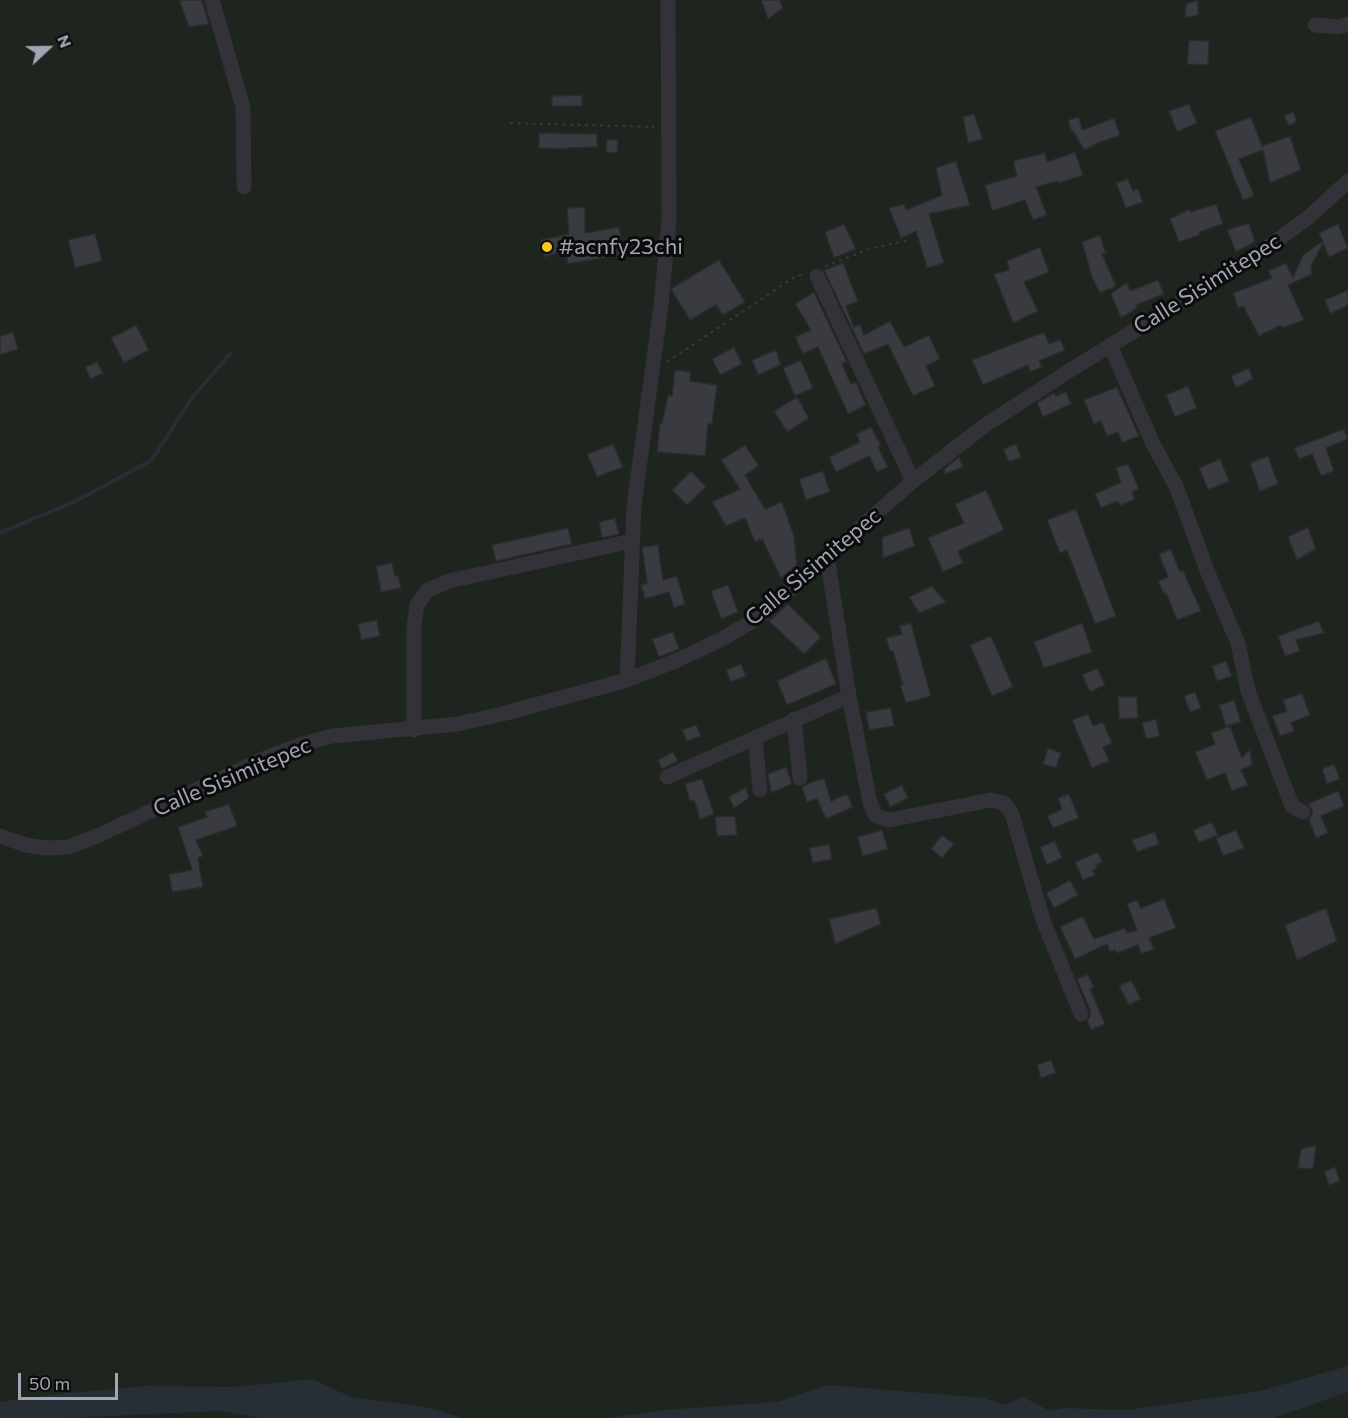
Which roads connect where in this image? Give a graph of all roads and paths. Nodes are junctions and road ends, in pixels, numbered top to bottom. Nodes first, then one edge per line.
1 (212, 0) edge
2 (668, 0) edge
3 (1348, 24) edge
4 (1315, 25) dead end
5 (510, 123) dead end
6 (669, 127) junction
7 (1348, 181) edge
8 (244, 187) dead end
9 (910, 240) dead end
10 (814, 273) junction
11 (1110, 345) junction
12 (652, 372) junction
13 (913, 481) junction
14 (632, 541) junction
15 (827, 557) junction
16 (627, 680) junction
17 (849, 696) junction
18 (794, 719) junction
19 (414, 730) junction
20 (754, 738) junction
21 (667, 777) dead end
22 (800, 778) dead end
23 (760, 790) dead end
24 (1303, 812) dead end
25 (0, 836) edge
26 (1081, 1014) dead end

1 - 8 street
2 - 6 street
3 - 4 street
5 - 6 path
6 - 12 street
7 - 11 street, Calle Sisimitepec
9 - 10 path
10 - 12 path
10 - 13 street
11 - 13 street, Calle Sisimitepec
11 - 24 street
12 - 14 street
13 - 15 street, Calle Sisimitepec
14 - 16 street
14 - 19 street
15 - 16 street, Calle Sisimitepec
15 - 17 street
16 - 19 street, Calle Sisimitepec
17 - 18 street
17 - 26 street
18 - 20 street
18 - 22 street
19 - 25 street, Calle Sisimitepec
20 - 21 street
20 - 23 street

